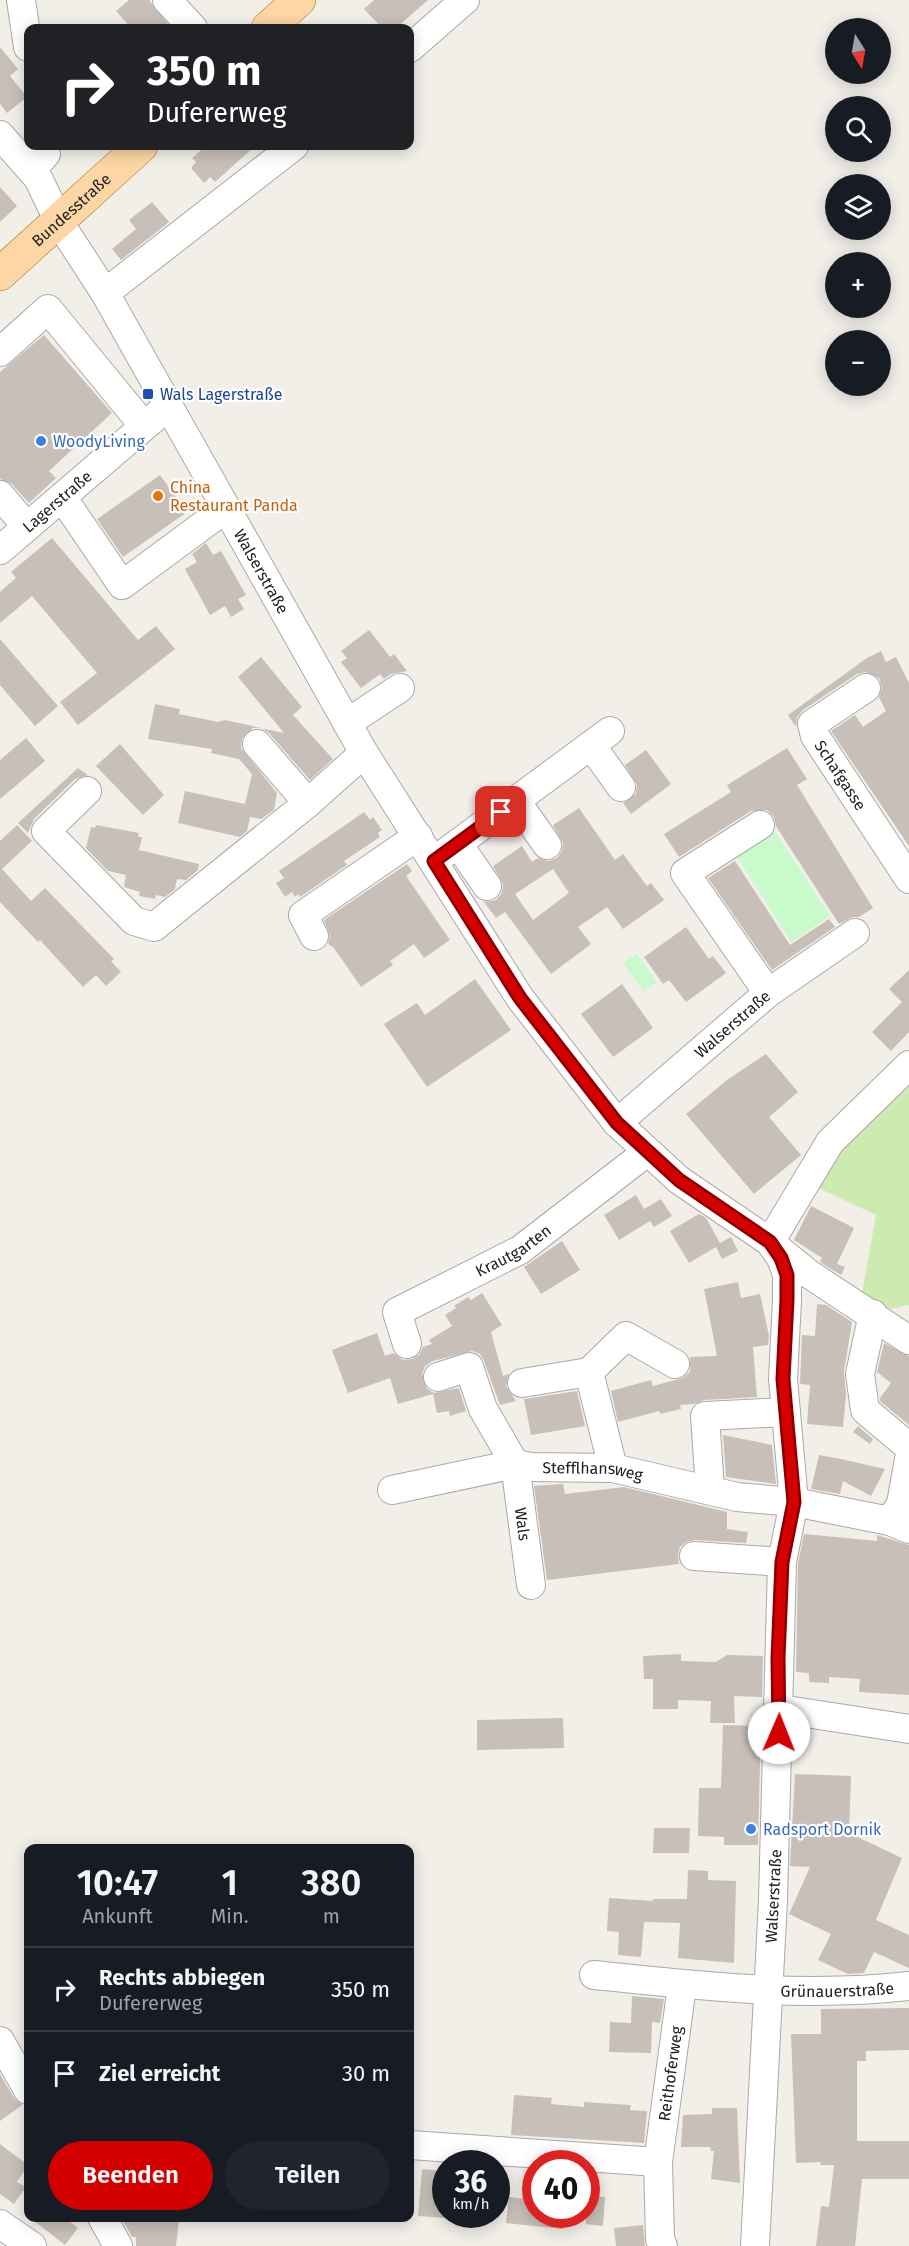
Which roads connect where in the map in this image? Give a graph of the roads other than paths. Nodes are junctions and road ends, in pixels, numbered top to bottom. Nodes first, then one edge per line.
1 (21, 0) edge
2 (167, 0) edge
3 (299, 0) edge
4 (465, 0) edge
5 (25, 24) edge
6 (189, 24) edge
7 (272, 24) edge
8 (414, 45) edge
9 (0, 135) edge
10 (24, 150) edge
11 (25, 150) edge
12 (137, 150) edge
13 (289, 150) edge
14 (38, 158) edge
15 (59, 222) junction
16 (0, 274) edge
17 (105, 293) junction
18 (0, 352) edge
19 (168, 406) junction
20 (144, 426) junction
21 (0, 495) edge
22 (62, 497) junction
23 (225, 509) junction
24 (27, 527) junction
25 (0, 550) edge
26 (400, 688) dead end
27 (866, 688) dead end
28 (347, 723) junction
29 (257, 744) dead end
30 (364, 753) junction
31 (621, 787) dead end
32 (87, 791) dead end
33 (516, 801) junction
34 (308, 803) junction
35 (760, 825) dead end
36 (418, 836) junction
37 (458, 844) junction
38 (547, 845) dead end
39 (434, 861) junction
40 (909, 879) edge
41 (487, 886) dead end
42 (302, 917) dead end
43 (855, 933) dead end
44 (768, 993) junction
45 (909, 1065) edge
46 (617, 1123) junction
47 (647, 1152) junction
48 (770, 1242) junction
49 (873, 1314) junction
50 (909, 1340) edge
51 (407, 1344) dead end
52 (675, 1364) dead end
53 (589, 1371) junction
54 (438, 1377) dead end
55 (522, 1383) dead end
56 (786, 1412) junction
57 (909, 1448) edge
58 (909, 1459) edge
59 (515, 1464) junction
60 (613, 1468) junction
61 (392, 1490) dead end
62 (711, 1490) junction
63 (794, 1502) junction
64 (899, 1525) edge
65 (694, 1556) dead end
66 (782, 1562) junction
67 (531, 1585) dead end
68 (780, 1709) junction
69 (909, 1729) edge
70 (594, 1975) dead end
71 (682, 1986) junction
72 (909, 1986) edge
73 (767, 1990) junction
74 (0, 2041) edge
75 (24, 2083) edge
76 (414, 2145) edge
77 (658, 2162) junction
78 (105, 2222) edge
79 (0, 2224) edge
80 (32, 2246) edge
81 (118, 2246) edge
82 (663, 2246) edge
83 (755, 2246) edge

1 - 5 street
2 - 6 street
3 - 7 main road
4 - 8 street
9 - 10 street, Walserstraße
11 - 14 street, Walserstraße
12 - 15 main road, Bundesstraße
13 - 17 street
14 - 15 street, Walserstraße
15 - 16 main road, Bundesstraße
15 - 17 street, Walserstraße
17 - 19 street, Walserstraße
18 - 20 street
19 - 20 street, Lagerstraße
19 - 23 street, Walserstraße
20 - 22 street, Lagerstraße
21 - 24 street
22 - 23 street
22 - 24 street, Lagerstraße
23 - 28 street, Walserstraße
24 - 25 street, Lagerstraße
26 - 28 street
27 - 40 street, Schafgasse
28 - 30 street, Walserstraße
29 - 34 street
30 - 34 street
30 - 36 street, Walserstraße
31 - 33 street
32 - 34 street
33 - 37 street
33 - 38 street
35 - 44 street
36 - 39 street, Walserstraße
36 - 42 street
37 - 39 street
37 - 41 street
39 - 46 street, Walserstraße
43 - 44 street, Walserstraße
44 - 46 street, Walserstraße
45 - 48 street
46 - 47 street, Walserstraße
47 - 48 street, Walserstraße
47 - 51 street, Krautgarten
48 - 49 street
48 - 56 street, Walserstraße
49 - 50 street
49 - 57 street
52 - 53 street
53 - 55 street
53 - 60 street
54 - 59 street
56 - 62 street
56 - 63 street, Walserstraße
58 - 64 street
59 - 60 street, Stefflhansweg
59 - 61 street, Stefflhansweg
59 - 67 street, Wals
60 - 62 street, Stefflhansweg
62 - 63 street, Stefflhansweg
63 - 64 street, Stefflhansweg
63 - 66 street, Walserstraße
65 - 66 street
66 - 68 street, Walserstraße
68 - 69 street
68 - 73 street, Walserstraße
70 - 71 street
71 - 73 street
71 - 77 street, Reithoferweg
72 - 73 street, Grünauerstraße
73 - 83 street, Walserstraße
74 - 75 street
76 - 77 street
77 - 82 street, Reithoferweg
78 - 81 street
79 - 80 street

